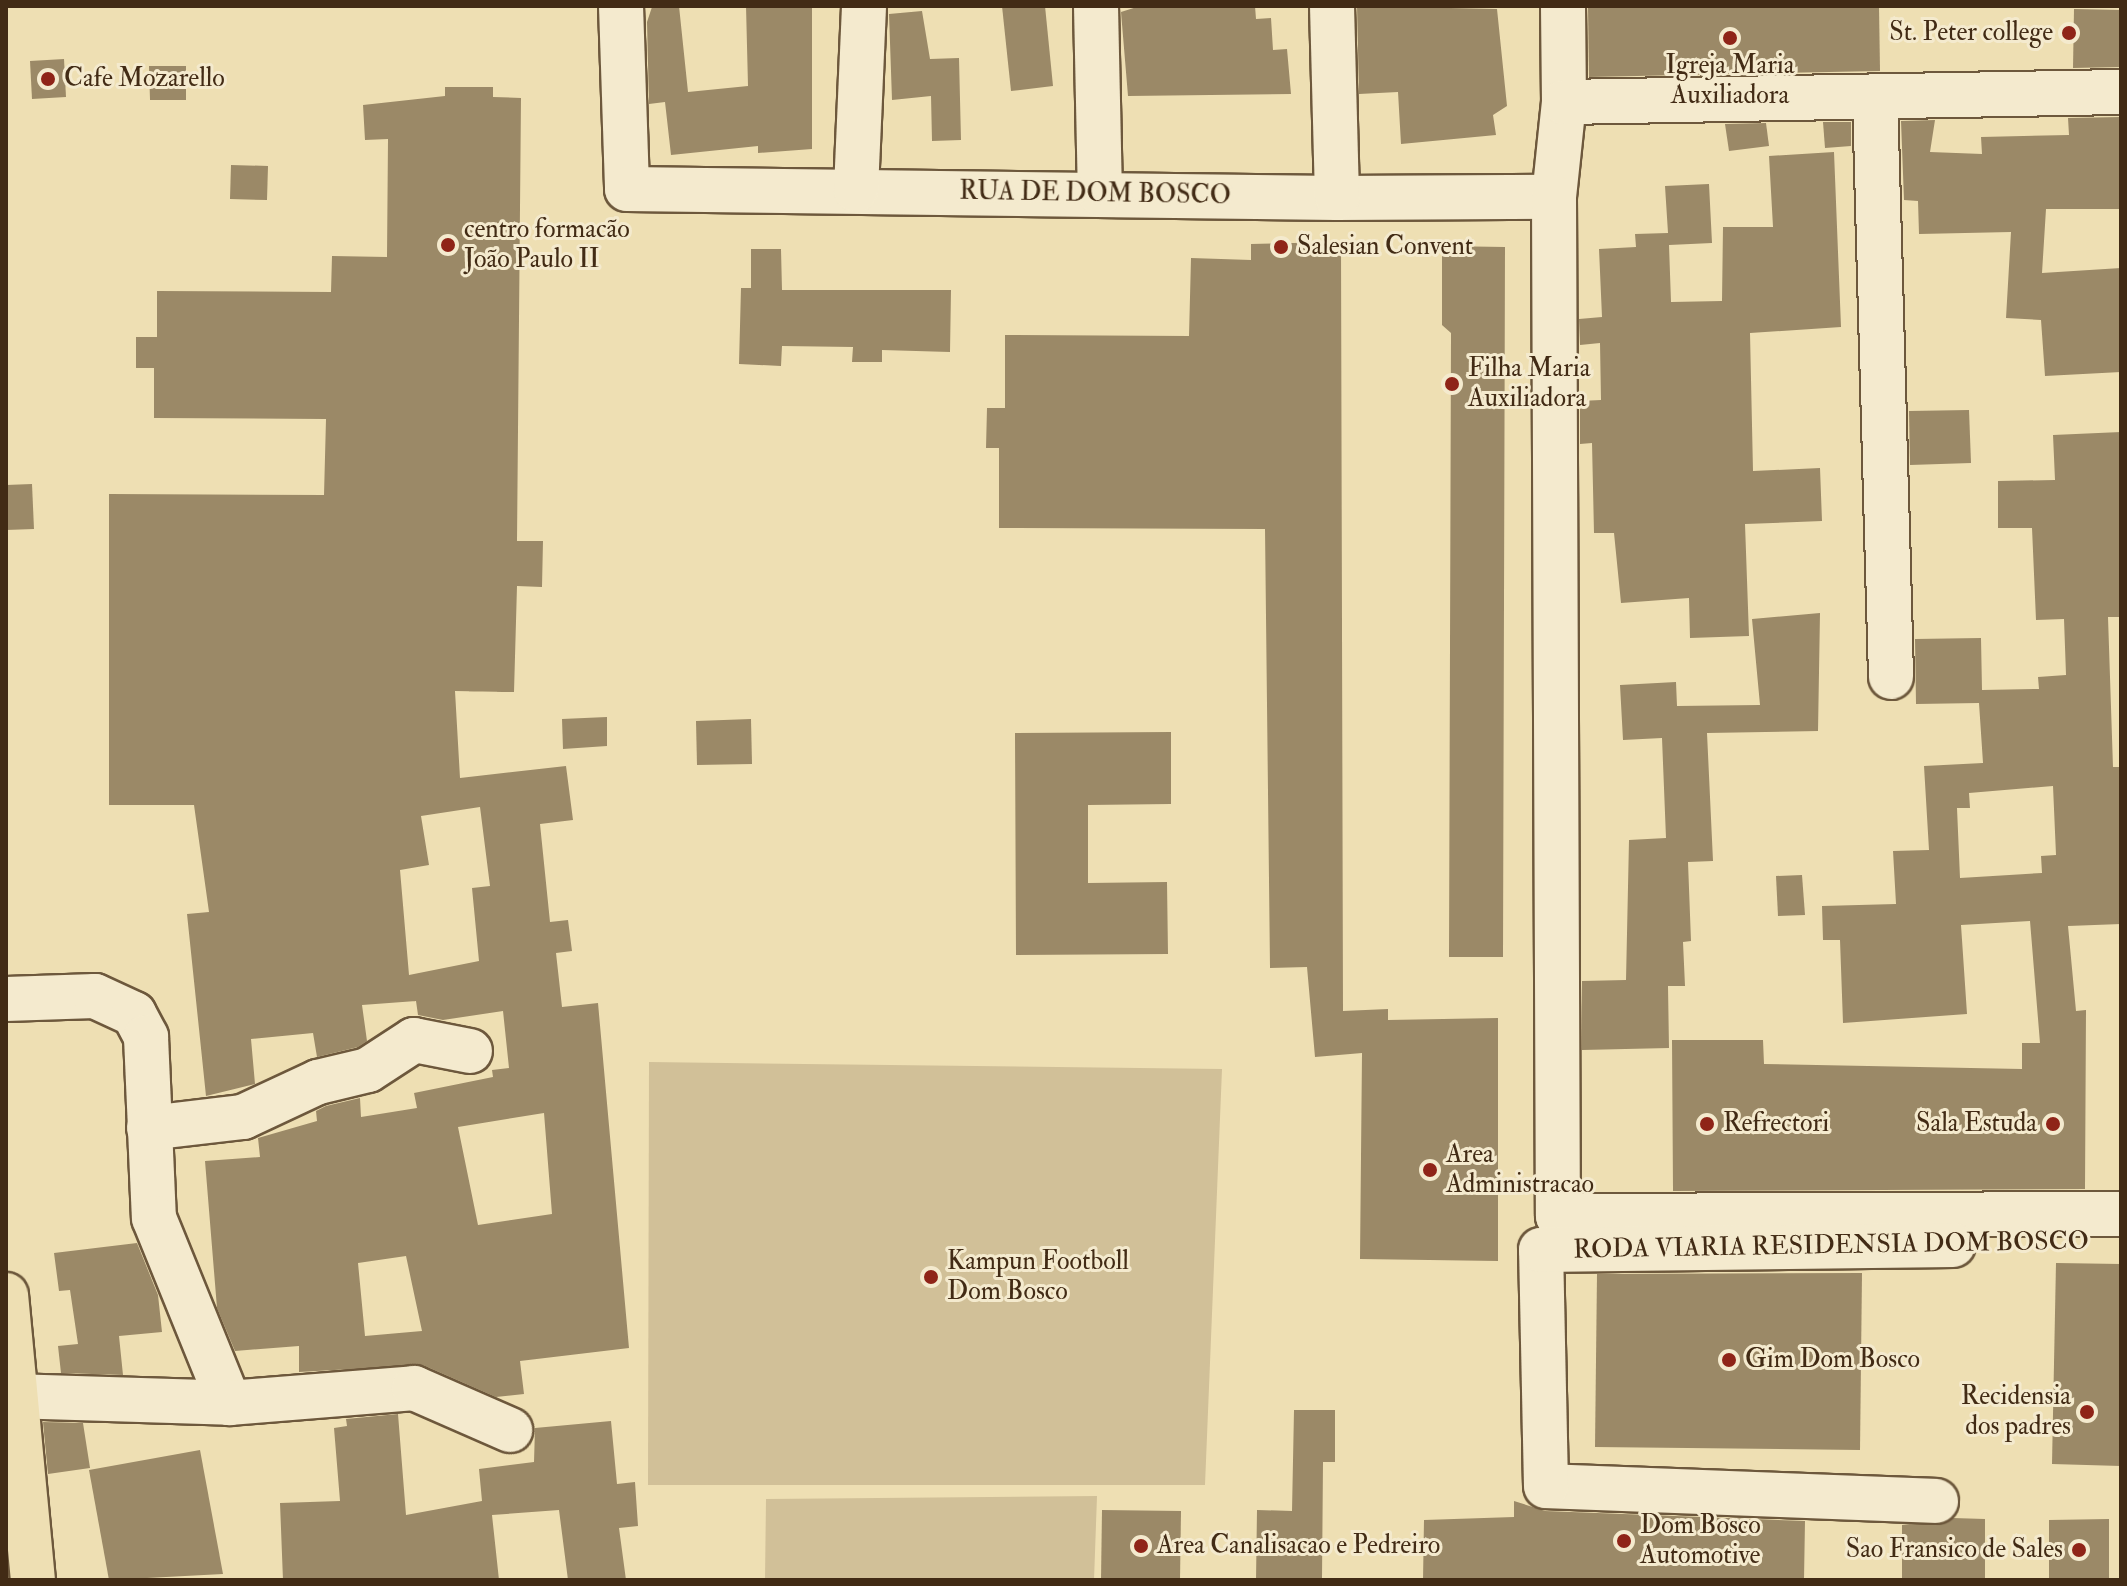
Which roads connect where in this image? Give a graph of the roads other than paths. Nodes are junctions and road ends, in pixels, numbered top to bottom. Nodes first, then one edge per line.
1 (621, 6) edge
2 (864, 6) edge
3 (1096, 6) edge
4 (1332, 6) edge
5 (1563, 6) edge
6 (2121, 92) edge
7 (1875, 96) junction
8 (1564, 102) junction
9 (856, 190) junction
10 (1100, 193) junction
11 (1554, 197) junction
12 (1337, 198) junction
13 (1891, 677) dead end
14 (6, 999) edge
15 (470, 1051) dead end
16 (149, 1128) junction
17 (2121, 1214) edge
18 (2121, 1241) edge
19 (6, 1295) edge
20 (11, 1396) junction
21 (229, 1403) junction
22 (510, 1430) dead end
23 (1936, 1501) dead end
24 (33, 1580) edge

1 - 9 street, RUA DE DOM BOSCO
2 - 9 street
3 - 10 street
4 - 12 street
5 - 8 street
6 - 7 street
7 - 8 street
7 - 13 street
8 - 11 street
9 - 10 street, RUA DE DOM BOSCO
10 - 12 street, RUA DE DOM BOSCO
11 - 12 street, RUA DE DOM BOSCO
11 - 17 street
14 - 16 street
15 - 16 street
16 - 21 street
18 - 23 street, RODA VIARIA RESIDENSIA DOM BOSCO
19 - 20 main road
20 - 21 street
20 - 24 main road
21 - 22 street

